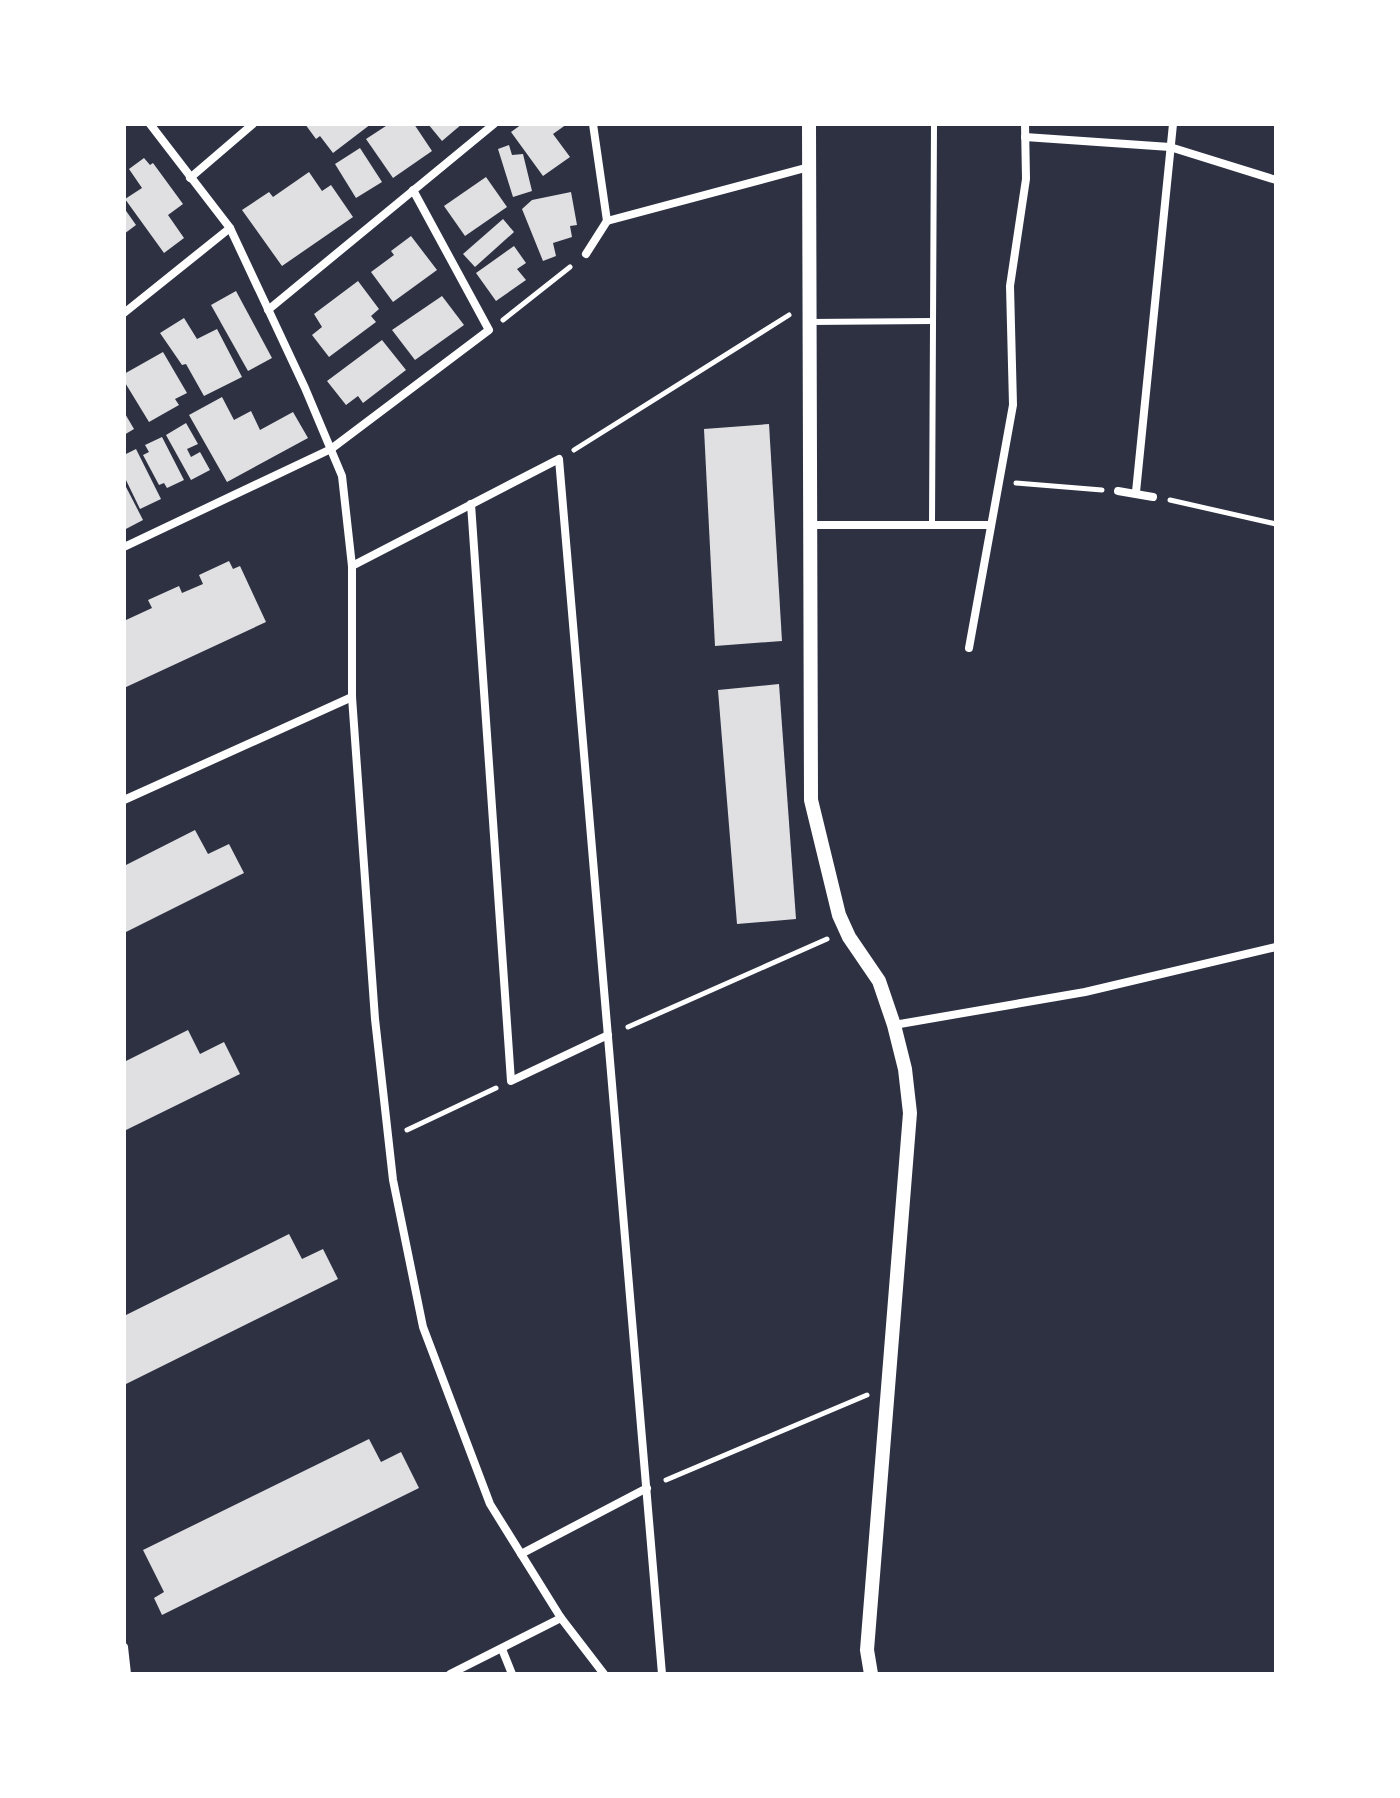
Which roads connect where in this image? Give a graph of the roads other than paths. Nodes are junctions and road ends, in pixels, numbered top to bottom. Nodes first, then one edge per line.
1 (150, 124) edge
2 (253, 124) edge
3 (494, 124) edge
4 (593, 124) edge
5 (809, 124) edge
6 (934, 124) edge
7 (1025, 124) edge
8 (1173, 124) edge
9 (1025, 137) junction
10 (1170, 147) junction
11 (809, 167) junction
12 (190, 178) junction
13 (1276, 180) edge
14 (413, 190) junction
15 (607, 221) junction
16 (230, 228) junction
17 (586, 254) road end
18 (268, 310) junction
19 (124, 313) edge
20 (933, 321) junction
21 (809, 322) junction
22 (331, 449) junction
23 (1118, 491) road end
24 (1136, 492) junction
25 (1153, 497) road end
26 (471, 504) junction
27 (932, 524) junction
28 (810, 525) junction
29 (991, 525) junction
30 (124, 547) edge
31 (352, 566) junction
32 (969, 648) dead end
33 (352, 697) junction
34 (124, 800) edge
35 (1276, 947) edge
36 (894, 1025) junction
37 (608, 1035) junction
38 (647, 1488) junction
39 (521, 1554) junction
40 (561, 1618) junction
41 (124, 1647) edge
42 (502, 1649) junction
43 (127, 1674) edge
44 (450, 1674) edge
45 (512, 1674) edge
46 (604, 1674) edge
47 (662, 1674) edge
48 (871, 1674) edge

1 - 12 street
2 - 12 street
3 - 14 street
4 - 15 street
5 - 11 street
6 - 20 lane
7 - 9 street
8 - 10 street
9 - 10 street
9 - 29 street
10 - 13 street
10 - 24 street
11 - 15 street
11 - 21 street
12 - 16 street
14 - 18 street
14 - 22 street
15 - 17 street
16 - 18 street
16 - 19 street
18 - 22 street
20 - 21 lane
20 - 27 lane
21 - 28 street
22 - 30 street
22 - 31 street
23 - 24 street
24 - 25 street
26 - 31 street
26 - 37 street
26 - 37 street
27 - 28 street
27 - 29 street
28 - 36 street
29 - 32 street
31 - 33 street
33 - 34 street
33 - 39 street
35 - 36 street
36 - 48 street
37 - 38 street
38 - 39 street
38 - 47 street
39 - 40 street
40 - 42 street
40 - 46 street
41 - 43 street
42 - 44 street
42 - 45 street

